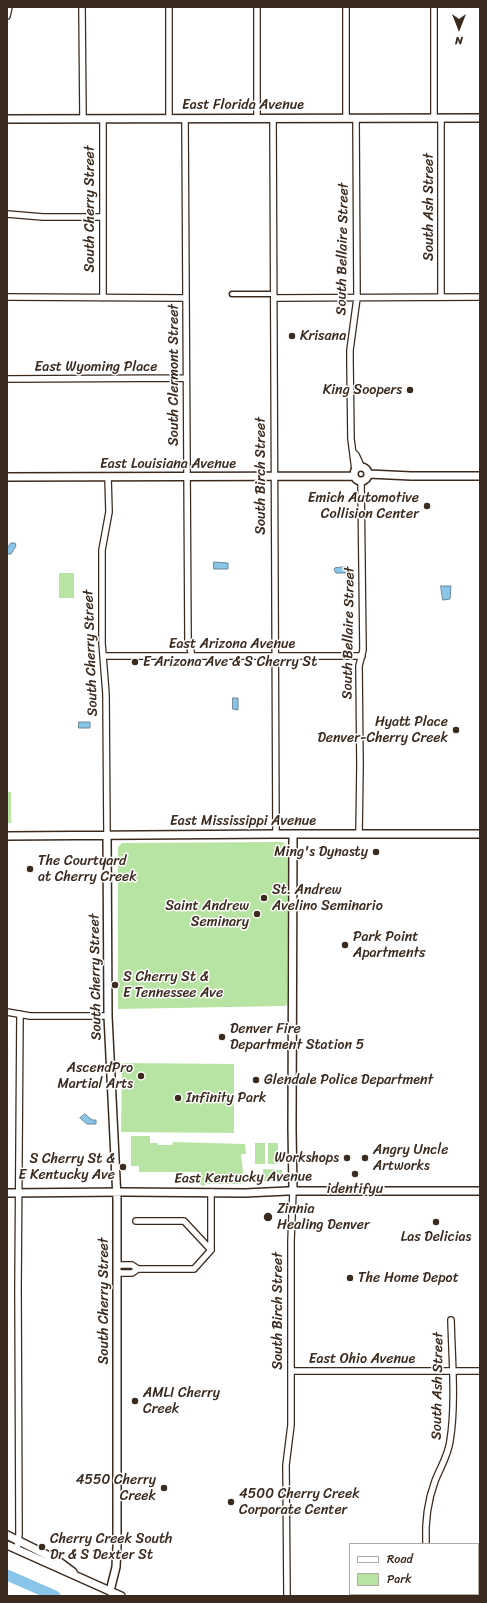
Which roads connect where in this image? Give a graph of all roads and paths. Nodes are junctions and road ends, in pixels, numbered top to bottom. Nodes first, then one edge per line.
1 (9, 7) edge
2 (82, 7) edge
3 (169, 7) edge
4 (257, 7) edge
5 (346, 7) edge
6 (434, 7) edge
7 (7, 16) edge
8 (257, 118) junction
9 (273, 118) junction
10 (346, 118) junction
11 (356, 118) junction
12 (438, 118) junction
13 (480, 118) edge
14 (7, 119) edge
15 (83, 119) junction
16 (103, 119) junction
17 (169, 119) junction
18 (185, 119) junction
19 (7, 214) edge
20 (102, 217) junction
21 (232, 294) dead end
22 (274, 296) junction
23 (7, 297) edge
24 (441, 297) junction
25 (480, 297) edge
26 (103, 298) junction
27 (186, 298) junction
28 (357, 298) junction
29 (186, 378) junction
30 (7, 379) edge
31 (357, 471) junction
32 (369, 474) junction
33 (274, 476) junction
34 (480, 476) edge
35 (108, 477) junction
36 (188, 477) junction
37 (7, 478) edge
38 (361, 481) junction
39 (103, 656) junction
40 (192, 656) junction
41 (275, 656) junction
42 (362, 656) junction
43 (276, 834) junction
44 (293, 834) junction
45 (359, 834) junction
46 (480, 834) edge
47 (107, 835) junction
48 (7, 836) edge
49 (7, 1012) edge
50 (20, 1014) junction
51 (108, 1016) junction
52 (293, 1191) junction
53 (480, 1191) edge
54 (116, 1192) junction
55 (211, 1192) junction
56 (7, 1193) edge
57 (19, 1193) junction
58 (136, 1221) dead end
59 (211, 1250) junction
60 (117, 1265) junction
61 (138, 1269) junction
62 (117, 1273) junction
63 (452, 1320) dead end
64 (291, 1371) junction
65 (452, 1371) junction
66 (480, 1371) edge
67 (7, 1535) edge
68 (19, 1541) junction
69 (426, 1543) edge
70 (7, 1545) edge
71 (18, 1550) junction
72 (75, 1575) junction
73 (109, 1594) edge
74 (121, 1596) edge
75 (287, 1596) edge

1 - 7 street
2 - 15 street
3 - 17 street
4 - 8 street
5 - 10 street
6 - 12 street, South Ash Street
8 - 9 street, East Florida Avenue
8 - 18 street, East Florida Avenue
9 - 10 street, East Florida Avenue
9 - 22 street, South Birch Street
10 - 11 street, East Florida Avenue
11 - 12 street, East Florida Avenue
11 - 28 street, South Bellaire Street
12 - 13 street, East Florida Avenue
12 - 24 street, South Ash Street
14 - 15 street, East Florida Avenue
15 - 16 street, East Florida Avenue
16 - 17 street, East Florida Avenue
16 - 20 street, South Cherry Street
17 - 18 street, East Florida Avenue
18 - 27 street, South Clermont Street
19 - 20 street
20 - 26 street, South Cherry Street
21 - 22 street
22 - 28 street
22 - 33 street, South Birch Street
23 - 26 street
24 - 25 street
24 - 28 street
26 - 27 street
27 - 29 street, South Clermont Street
28 - 31 street, South Bellaire Street
29 - 30 street, East Wyoming Place
29 - 36 street, South Clermont Street
31 - 32 street
31 - 33 street, East Louisiana Avenue
31 - 38 street
32 - 34 street
32 - 38 street
33 - 36 street, East Louisiana Avenue
33 - 41 street, South Birch Street
35 - 36 street, East Louisiana Avenue
35 - 37 street, East Louisiana Avenue
35 - 39 street, South Cherry Street
36 - 40 street, South Clermont Street
38 - 42 street, South Bellaire Street
39 - 40 street, East Arizona Avenue
39 - 47 street, South Cherry Street
40 - 41 street, East Arizona Avenue
41 - 42 street, East Arizona Avenue
41 - 43 street, South Birch Street
42 - 45 street, South Bellaire Street
43 - 44 street, East Mississippi Avenue
43 - 47 street, East Mississippi Avenue
44 - 45 street, East Mississippi Avenue
44 - 52 street, South Birch Street
45 - 46 street, East Mississippi Avenue
47 - 48 street, East Mississippi Avenue
47 - 51 street, South Cherry Street
49 - 50 street
50 - 51 street
50 - 57 street
51 - 54 street, South Cherry Street
52 - 53 street, East Kentucky Avenue
52 - 55 street, East Kentucky Avenue
52 - 64 street, South Birch Street
54 - 55 street, East Kentucky Avenue
54 - 57 street, East Kentucky Avenue
54 - 60 street, South Cherry Street
55 - 59 street
56 - 57 street, East Kentucky Avenue
57 - 68 street
58 - 59 street
59 - 61 street
60 - 61 street
60 - 62 street, South Cherry Street
61 - 62 street
62 - 73 street, South Cherry Street
63 - 65 street, South Ash Street
64 - 65 street, East Ohio Avenue
64 - 75 street, South Birch Street
65 - 66 street, East Ohio Avenue
65 - 69 street, South Ash Street
67 - 68 street
68 - 71 street
68 - 72 street
70 - 71 street
71 - 72 street
72 - 73 street
73 - 74 street

